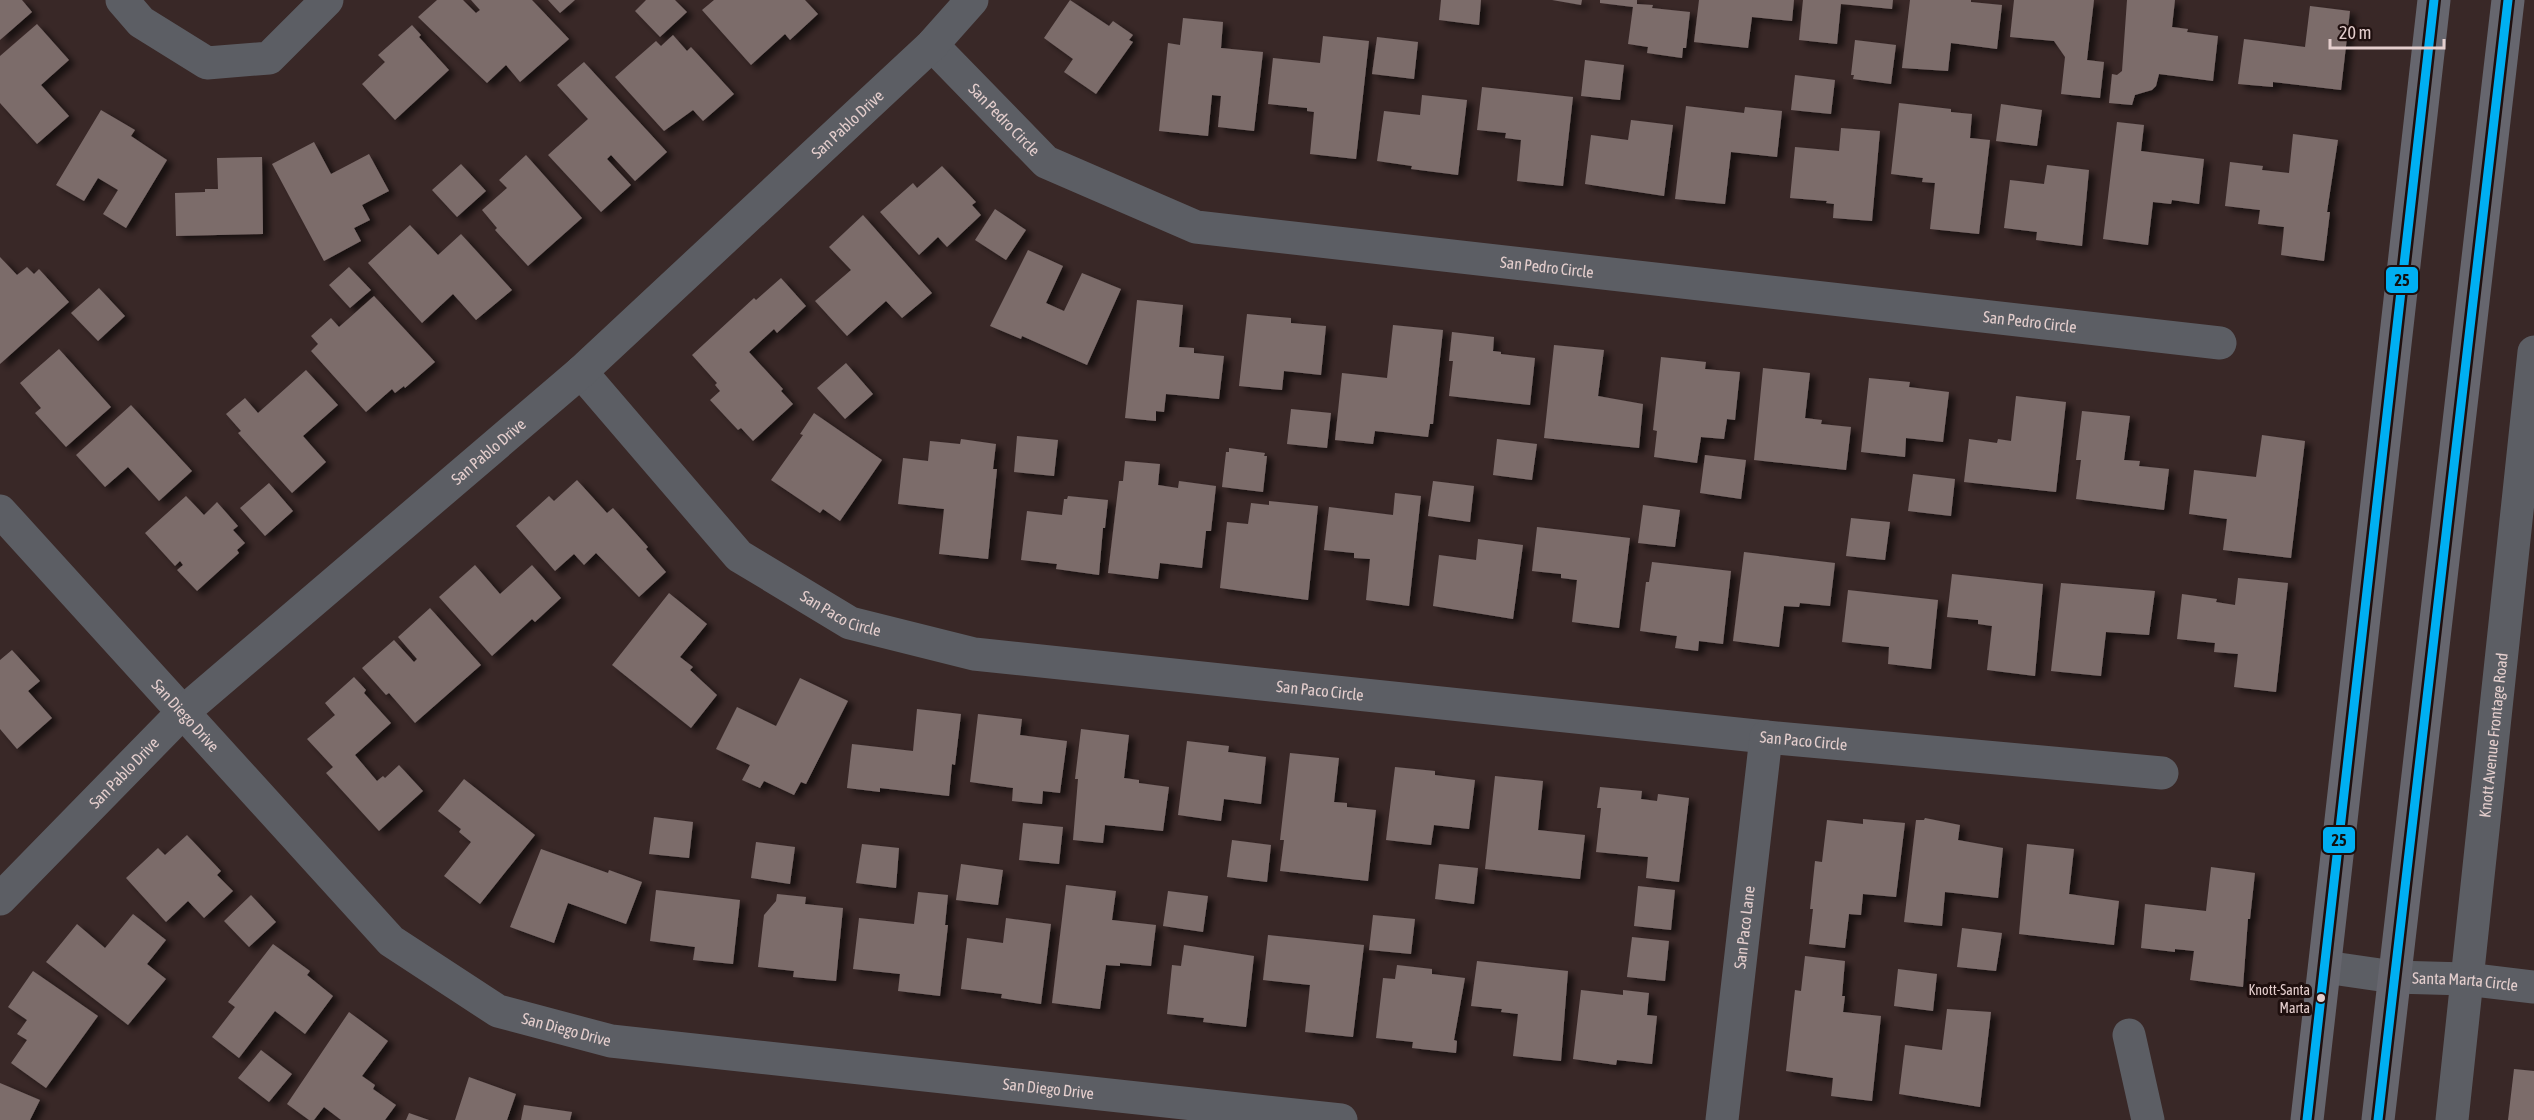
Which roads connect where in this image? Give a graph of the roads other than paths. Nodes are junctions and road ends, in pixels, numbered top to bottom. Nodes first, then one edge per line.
1 (122, 0) edge
2 (327, 0) edge
3 (972, 0) edge
4 (2434, 0) edge
5 (2508, 0) edge
6 (932, 45) junction
7 (2220, 343) dead end
8 (2534, 352) edge
9 (581, 372) junction
10 (0, 511) edge
11 (2523, 555) edge
12 (182, 713) junction
13 (1766, 737) junction
14 (2162, 773) dead end
15 (0, 899) edge
16 (2325, 967) junction
17 (2394, 977) junction
18 (2466, 979) junction
19 (2534, 987) edge
20 (2129, 1035) dead end
21 (1341, 1120) edge
22 (1722, 1120) edge
23 (2148, 1120) edge
24 (2307, 1120) edge
25 (2378, 1120) edge
26 (2452, 1120) edge

1 - 2 street
3 - 6 street, San Pablo Drive
4 - 16 main road
5 - 17 main road
6 - 7 street, San Pedro Circle
6 - 9 street, San Pablo Drive
8 - 11 street, Knott Avenue Frontage Road
9 - 12 street, San Pablo Drive
9 - 13 street, San Paco Circle
10 - 12 street, San Diego Drive
11 - 18 street, Knott Avenue Frontage Road
12 - 15 street, San Pablo Drive
12 - 21 street, San Diego Drive
13 - 14 street, San Paco Circle
13 - 22 street, San Paco Lane
16 - 17 street, Santa Marta Circle
16 - 24 main road
17 - 18 street, Santa Marta Circle
17 - 25 main road
18 - 19 street, Santa Marta Circle
18 - 26 street, Knott Avenue Frontage Road
20 - 23 street

